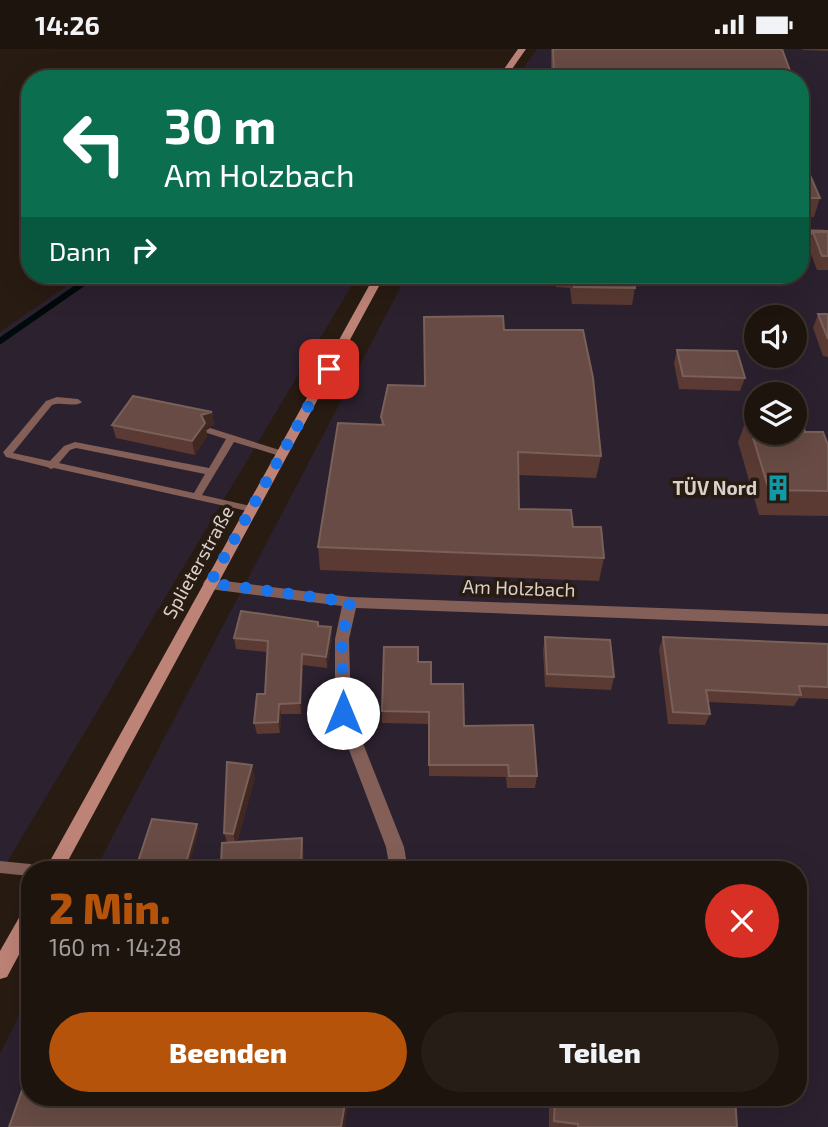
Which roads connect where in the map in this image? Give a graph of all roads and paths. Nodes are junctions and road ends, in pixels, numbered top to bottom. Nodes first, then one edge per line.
1 (522, 49) edge
2 (507, 70) edge
3 (809, 232) edge
4 (828, 233) edge
5 (375, 284) edge
6 (78, 402) dead end
7 (210, 431) dead end
8 (232, 437) junction
9 (283, 454) junction
10 (51, 466) junction
11 (212, 472) junction
12 (196, 497) junction
13 (252, 509) junction
14 (210, 583) junction
15 (350, 602) junction
16 (828, 620) edge
17 (59, 861) edge
18 (397, 861) edge
19 (0, 867) edge
20 (21, 869) edge
21 (21, 931) edge
22 (0, 969) edge

1 - 2 street
3 - 4 street
5 - 9 street, Splieterstraße
6 - 10 lane
7 - 8 lane
8 - 9 lane
8 - 11 lane
9 - 13 street, Splieterstraße
10 - 11 lane
10 - 12 lane
11 - 12 lane
12 - 13 lane
13 - 14 street, Splieterstraße
14 - 15 street, Am Holzbach
14 - 17 street, Splieterstraße
15 - 16 street, Am Holzbach
15 - 18 street
19 - 20 lane
21 - 22 street

